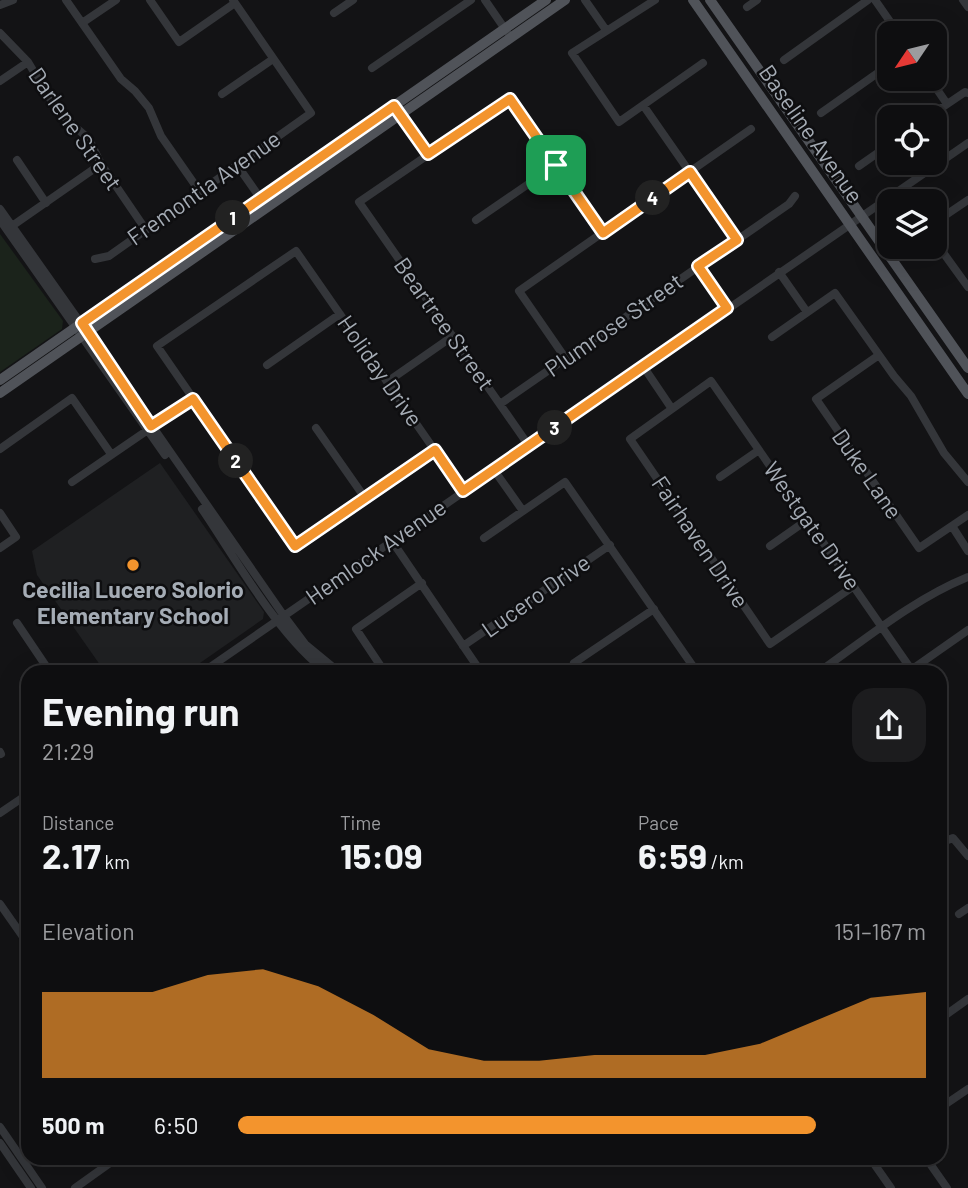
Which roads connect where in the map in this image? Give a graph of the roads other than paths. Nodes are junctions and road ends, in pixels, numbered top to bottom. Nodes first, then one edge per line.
1 (13, 0) edge
2 (66, 0) edge
3 (116, 0) edge
4 (150, 0) edge
5 (353, 0) edge
6 (471, 0) edge
7 (485, 0) edge
8 (546, 0) edge
9 (565, 0) edge
10 (585, 0) edge
11 (654, 0) edge
12 (694, 0) edge
13 (710, 0) edge
14 (757, 0) edge
15 (868, 0) edge
16 (875, 0) edge
17 (963, 0) edge
18 (234, 2) edge
19 (0, 5) edge
20 (747, 7) dead end
21 (968, 7) edge
22 (334, 13) dead end
23 (890, 21) edge
24 (82, 23) junction
25 (606, 30) junction
26 (0, 33) edge
27 (508, 33) junction
28 (273, 59) junction
29 (784, 60) dead end
30 (28, 62) junction
31 (703, 63) dead end
32 (372, 68) dead end
33 (877, 73) edge
34 (0, 81) edge
35 (938, 91) edge
36 (967, 92) edge
37 (222, 94) dead end
38 (947, 104) joint
39 (643, 105) junction
40 (397, 110) junction
41 (821, 113) dead end
42 (751, 129) dead end
43 (966, 148) edge
44 (877, 153) edge
45 (428, 154) junction
46 (16, 160) dead end
47 (101, 164) junction
48 (237, 165) junction
49 (556, 165) junction
50 (859, 166) dead end
51 (690, 172) junction
52 (200, 192) junction
53 (795, 196) dead end
54 (968, 200) edge
55 (46, 202) junction
56 (263, 203) junction
57 (0, 209) edge
58 (947, 214) edge
59 (861, 217) junction
60 (0, 220) edge
61 (476, 220) dead end
62 (850, 225) junction
63 (12, 226) junction
64 (146, 230) junction
65 (603, 233) junction
66 (737, 240) junction
67 (947, 258) edge
68 (95, 259) dead end
69 (698, 266) junction
70 (779, 272) junction
71 (968, 287) edge
72 (727, 308) junction
73 (807, 312) junction
74 (340, 314) junction
75 (82, 329) junction
76 (453, 336) junction
77 (772, 337) dead end
78 (879, 355) junction
79 (566, 359) junction
80 (267, 365) dead end
81 (643, 366) junction
82 (968, 368) edge
83 (0, 380) edge
84 (387, 382) junction
85 (0, 393) edge
86 (968, 394) edge
87 (193, 399) junction
88 (500, 404) junction
89 (672, 409) junction
90 (149, 428) junction
91 (316, 428) dead end
92 (529, 446) junction
93 (0, 449) edge
94 (435, 450) junction
95 (759, 450) junction
96 (111, 454) junction
97 (494, 470) junction
98 (720, 477) dead end
99 (72, 482) dead end
100 (968, 482) edge
101 (463, 491) junction
102 (365, 498) junction
103 (523, 511) junction
104 (0, 513) edge
105 (968, 514) edge
106 (807, 520) junction
107 (952, 526) junction
108 (484, 538) dead end
109 (392, 541) junction
110 (610, 545) junction
111 (770, 546) dead end
112 (0, 548) edge
113 (968, 551) edge
114 (968, 578) edge
115 (422, 583) junction
116 (854, 586) junction
117 (653, 609) junction
118 (281, 618) junction
119 (17, 623) dead end
120 (882, 628) junction
121 (968, 630) edge
122 (463, 646) junction
123 (45, 665) edge
124 (213, 665) edge
125 (320, 665) edge
126 (330, 665) edge
127 (380, 665) edge
128 (476, 665) edge
129 (576, 665) edge
130 (692, 665) edge
131 (829, 665) edge
132 (908, 665) edge
133 (920, 665) edge
134 (21, 799) edge
135 (0, 813) edge
136 (947, 840) edge
137 (968, 856) edge
138 (0, 904) edge
139 (968, 908) edge
140 (959, 914) dead end
141 (21, 934) edge
142 (965, 1001) edge
143 (968, 1011) edge
144 (947, 1014) edge
145 (968, 1089) edge
146 (947, 1103) edge
147 (0, 1127) edge
148 (0, 1143) edge
149 (21, 1158) edge
150 (26, 1165) edge
151 (107, 1165) edge
152 (875, 1165) edge
153 (931, 1165) edge
154 (31, 1188) edge
155 (42, 1188) edge
156 (75, 1188) edge
157 (891, 1188) edge
158 (947, 1188) edge

1 - 19 street
2 - 24 street
3 - 24 street
4 - 18 street
5 - 22 street
6 - 32 street
7 - 27 street
8 - 27 main road
9 - 27 main road
10 - 25 street
11 - 25 street
12 - 62 main road, Baseline Avenue
13 - 59 main road, Baseline Avenue
14 - 20 street
15 - 29 street
16 - 23 street
17 - 21 street
18 - 28 street
24 - 52 street
25 - 39 street
26 - 30 street, Darlene Street
27 - 40 main road
28 - 37 street
28 - 48 street, Fremontia Avenue
30 - 34 street
30 - 47 street, Darlene Street
31 - 39 street
33 - 41 street
35 - 38 street
36 - 38 street
39 - 51 street
40 - 45 street
40 - 56 main road
42 - 51 street
43 - 59 street, Hemlock Avenue
44 - 50 street
45 - 49 street
45 - 76 street, Beartree Street
46 - 55 street
47 - 55 street
47 - 64 street, Darlene Street
48 - 52 street, Fremontia Avenue
48 - 56 street
49 - 61 street
49 - 65 street
51 - 65 street
51 - 66 street
52 - 64 street, Fremontia Avenue
53 - 66 street, Plumrose Street
54 - 58 street
55 - 63 street
56 - 75 main road
57 - 63 street
59 - 62 street, Hemlock Avenue
59 - 82 main road, Baseline Avenue
60 - 75 street
62 - 70 street, Hemlock Avenue
62 - 86 main road, Baseline Avenue
63 - 75 street
64 - 68 street, Fremontia Avenue
65 - 79 street
66 - 69 street, Plumrose Street
67 - 71 street
69 - 72 street
69 - 79 street, Plumrose Street
70 - 72 street, Hemlock Avenue
70 - 73 street
72 - 81 street, Hemlock Avenue
73 - 77 street
73 - 78 street
74 - 80 street
74 - 84 street, Holiday Drive
74 - 87 street, Holiday Drive
75 - 83 main road
75 - 85 main road
75 - 90 street
76 - 84 street
76 - 88 street, Beartree Street
78 - 100 street
78 - 107 street, Duke Lane
79 - 88 street, Plumrose Street
81 - 89 street
81 - 92 street, Hemlock Avenue
84 - 94 street, Holiday Drive
87 - 90 street
87 - 102 street
88 - 92 street, Beartree Street
89 - 95 street, Westgate Drive
89 - 116 street, Fairhaven Drive
90 - 96 street
90 - 118 street
91 - 102 street
92 - 97 street, Hemlock Avenue
93 - 96 street
94 - 101 street, Holiday Drive
94 - 102 street
95 - 98 street
95 - 106 street, Westgate Drive
96 - 99 street
97 - 101 street, Hemlock Avenue
97 - 103 street
101 - 109 street, Hemlock Avenue
103 - 108 street
103 - 110 street
104 - 112 street
105 - 107 street
106 - 111 street
106 - 116 street, Westgate Drive
107 - 113 street
109 - 115 street
109 - 118 street, Hemlock Avenue
110 - 117 street
110 - 122 street, Lucero Drive
114 - 120 street
115 - 122 street
115 - 127 street
116 - 120 street, Westgate Drive
117 - 129 street
117 - 130 street
118 - 124 street, Hemlock Avenue
118 - 125 street
118 - 126 street
119 - 123 street
120 - 131 street
120 - 132 street, Westgate Drive
121 - 133 street
122 - 128 street
134 - 135 street
136 - 137 street
138 - 141 street
139 - 140 street
142 - 143 street
142 - 144 street
145 - 146 street
147 - 149 street
148 - 154 street
150 - 155 street
151 - 156 street
152 - 157 street
153 - 158 street

